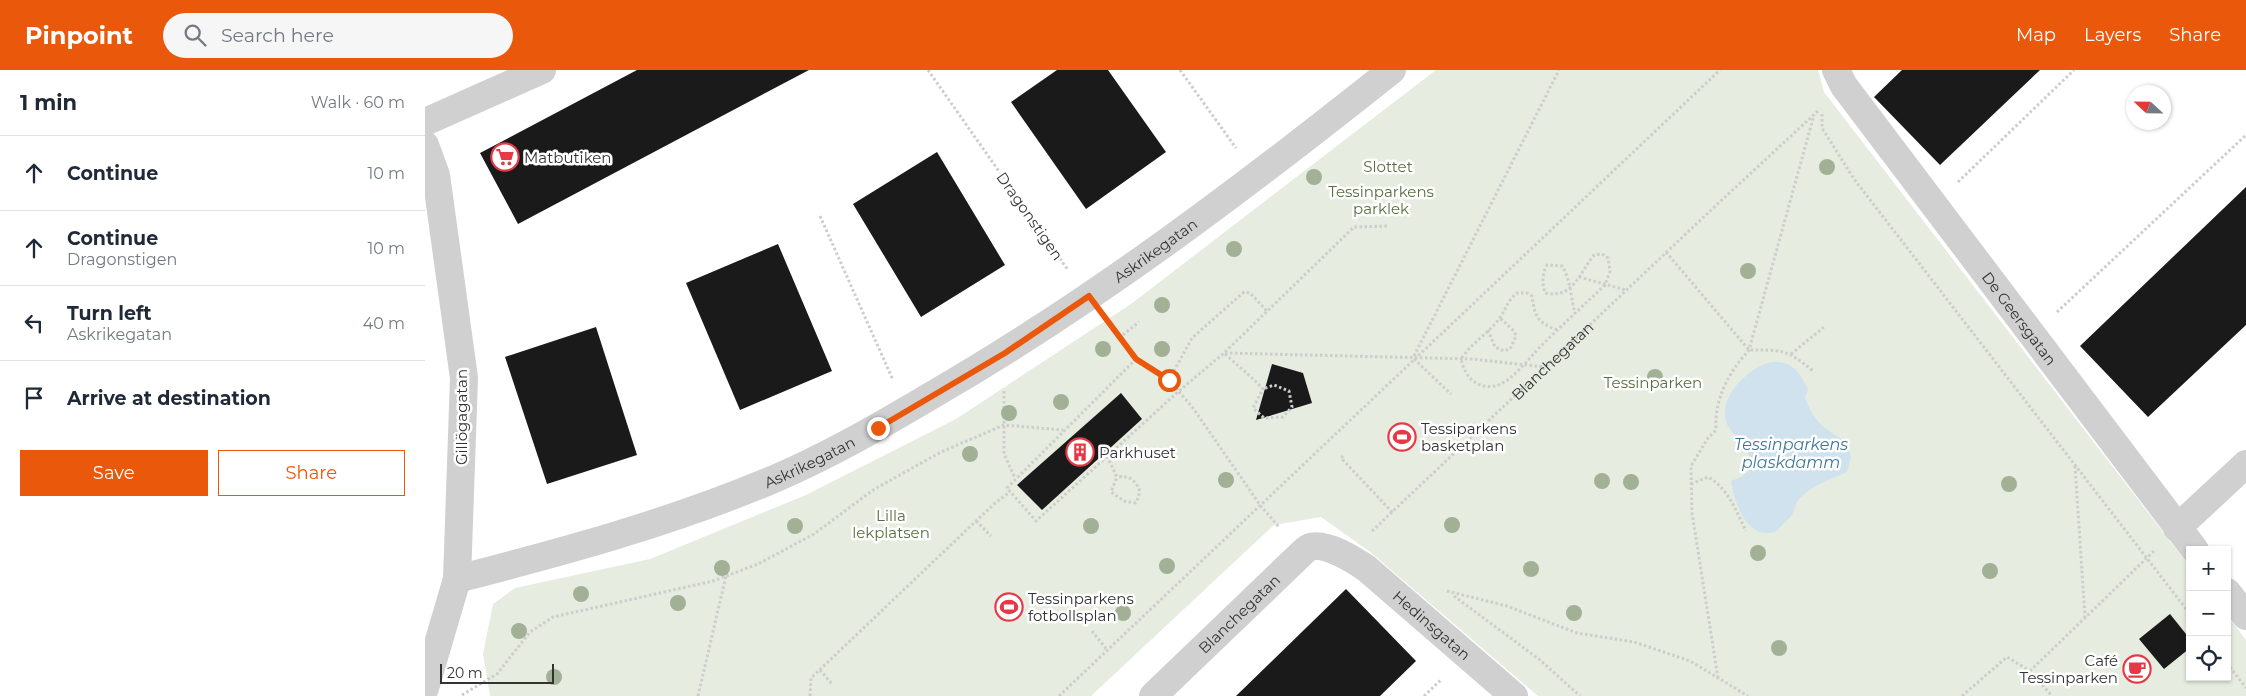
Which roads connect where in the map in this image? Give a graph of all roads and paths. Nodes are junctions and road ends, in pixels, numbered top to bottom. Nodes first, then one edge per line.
1 (542, 70) edge
2 (928, 70) edge
3 (1180, 70) edge
4 (1392, 70) edge
5 (1559, 70) edge
6 (1720, 70) edge
7 (2074, 70) edge
8 (1840, 78) edge
9 (1815, 115) junction
10 (425, 122) edge
11 (2246, 135) edge
12 (425, 144) edge
13 (1256, 177) junction
14 (1955, 184) dead end
15 (820, 216) dead end
16 (1387, 226) dead end
17 (1666, 252) junction
18 (1579, 277) junction
19 (1605, 285) junction
20 (1569, 289) junction
21 (1626, 290) junction
22 (1089, 296) junction
23 (1267, 311) junction
24 (1575, 314) junction
25 (2055, 314) dead end
26 (1500, 318) junction
27 (1139, 322) dead end
28 (1824, 327) dead end
29 (1488, 330) junction
30 (1557, 330) junction
31 (1119, 338) junction
32 (1749, 350) junction
33 (1005, 353) junction
34 (1224, 353) junction
35 (1791, 354) junction
36 (1136, 359) junction
37 (1413, 359) junction
38 (1461, 359) junction
39 (1524, 364) junction
40 (1544, 367) junction
41 (1813, 371) dead end
42 (1169, 380) junction
43 (1263, 389) junction
44 (1179, 391) junction
45 (1451, 394) dead end
46 (907, 410) junction
47 (1004, 425) junction
48 (1064, 430) junction
49 (1107, 456) junction
50 (1343, 456) dead end
51 (2246, 464) edge
52 (2075, 466) junction
53 (1117, 477) junction
54 (1015, 478) junction
55 (1691, 484) junction
56 (1010, 492) junction
57 (1260, 505) junction
58 (1393, 513) junction
59 (976, 521) junction
60 (2177, 528) junction
61 (1372, 531) junction
62 (1746, 531) dead end
63 (991, 536) dead end
64 (1380, 537) dead end
65 (2192, 546) edge
66 (1347, 556) junction
67 (2147, 558) junction
68 (726, 576) junction
69 (457, 579) junction
70 (1441, 586) dead end
71 (1448, 592) junction
72 (2231, 597) edge
73 (2186, 609) edge
74 (2246, 616) edge
75 (2085, 617) junction
76 (1091, 631) dead end
77 (1107, 650) junction
78 (2231, 668) edge
79 (820, 670) junction
80 (2030, 671) junction
81 (1718, 678) junction
82 (833, 685) dead end
83 (425, 688) edge
84 (2246, 688) edge
85 (462, 695) dead end
86 (698, 696) edge
87 (810, 696) edge
88 (1059, 696) edge
89 (1153, 696) edge
90 (1514, 696) edge
91 (1581, 696) edge
92 (1749, 696) edge
93 (1962, 696) edge
94 (2052, 696) edge

1 - 10 street
2 - 22 path, Dragonstigen
3 - 13 path
4 - 13 street, Askrikegatan
5 - 37 path
6 - 37 path
7 - 14 path
8 - 60 street, De Geersgatan
9 - 17 path, Blanchegatan
9 - 32 path
9 - 52 path, Blanchegatan
11 - 25 path
12 - 69 street, Gillögagatan
13 - 22 street, Askrikegatan
15 - 46 path
16 - 23 path
17 - 21 path, Blanchegatan
17 - 32 path
18 - 19 path
18 - 19 path
18 - 20 path
19 - 21 path
19 - 24 path
20 - 20 path
20 - 24 path
21 - 40 path, Blanchegatan
22 - 31 path, Dragonstigen
22 - 33 street, Askrikegatan
23 - 34 path
23 - 42 path
24 - 30 path
26 - 29 path
26 - 29 path
26 - 30 path
27 - 31 path
28 - 35 path
29 - 38 path
30 - 39 path
31 - 36 path, Dragonstigen
32 - 35 path
32 - 55 path
33 - 46 street, Askrikegatan
33 - 47 path
34 - 37 path
34 - 43 path
34 - 44 path
35 - 41 path
36 - 42 path, Dragonstigen
36 - 48 path
37 - 38 path
37 - 45 path
37 - 57 path
38 - 39 path
38 - 39 path
39 - 40 path
40 - 58 path, Blanchegatan
42 - 44 path, Dragonstigen
43 - 43 path
44 - 49 path
44 - 57 path, Dragonstigen
46 - 69 street, Askrikegatan
47 - 48 path
47 - 54 path
47 - 68 path
48 - 54 path
49 - 53 path
49 - 56 path
50 - 58 path
51 - 60 street
52 - 67 path
52 - 75 path
53 - 53 path
54 - 56 path
55 - 62 path
55 - 81 path
56 - 59 path
57 - 77 path
58 - 61 path, Blanchegatan
59 - 63 path
59 - 79 path
60 - 65 street, De Geersgatan
60 - 67 path
61 - 64 path
61 - 66 path, Blanchegatan
66 - 89 street, Blanchegatan
66 - 90 street, Hedinsgatan
67 - 73 path
67 - 75 path
68 - 85 path
68 - 86 path
69 - 83 street, Gillögagatan
70 - 71 path
71 - 81 path
71 - 91 path
72 - 74 street
75 - 80 path
76 - 77 path
77 - 88 path
78 - 84 path
79 - 82 path
79 - 87 path
80 - 93 path
80 - 94 path
81 - 92 path

